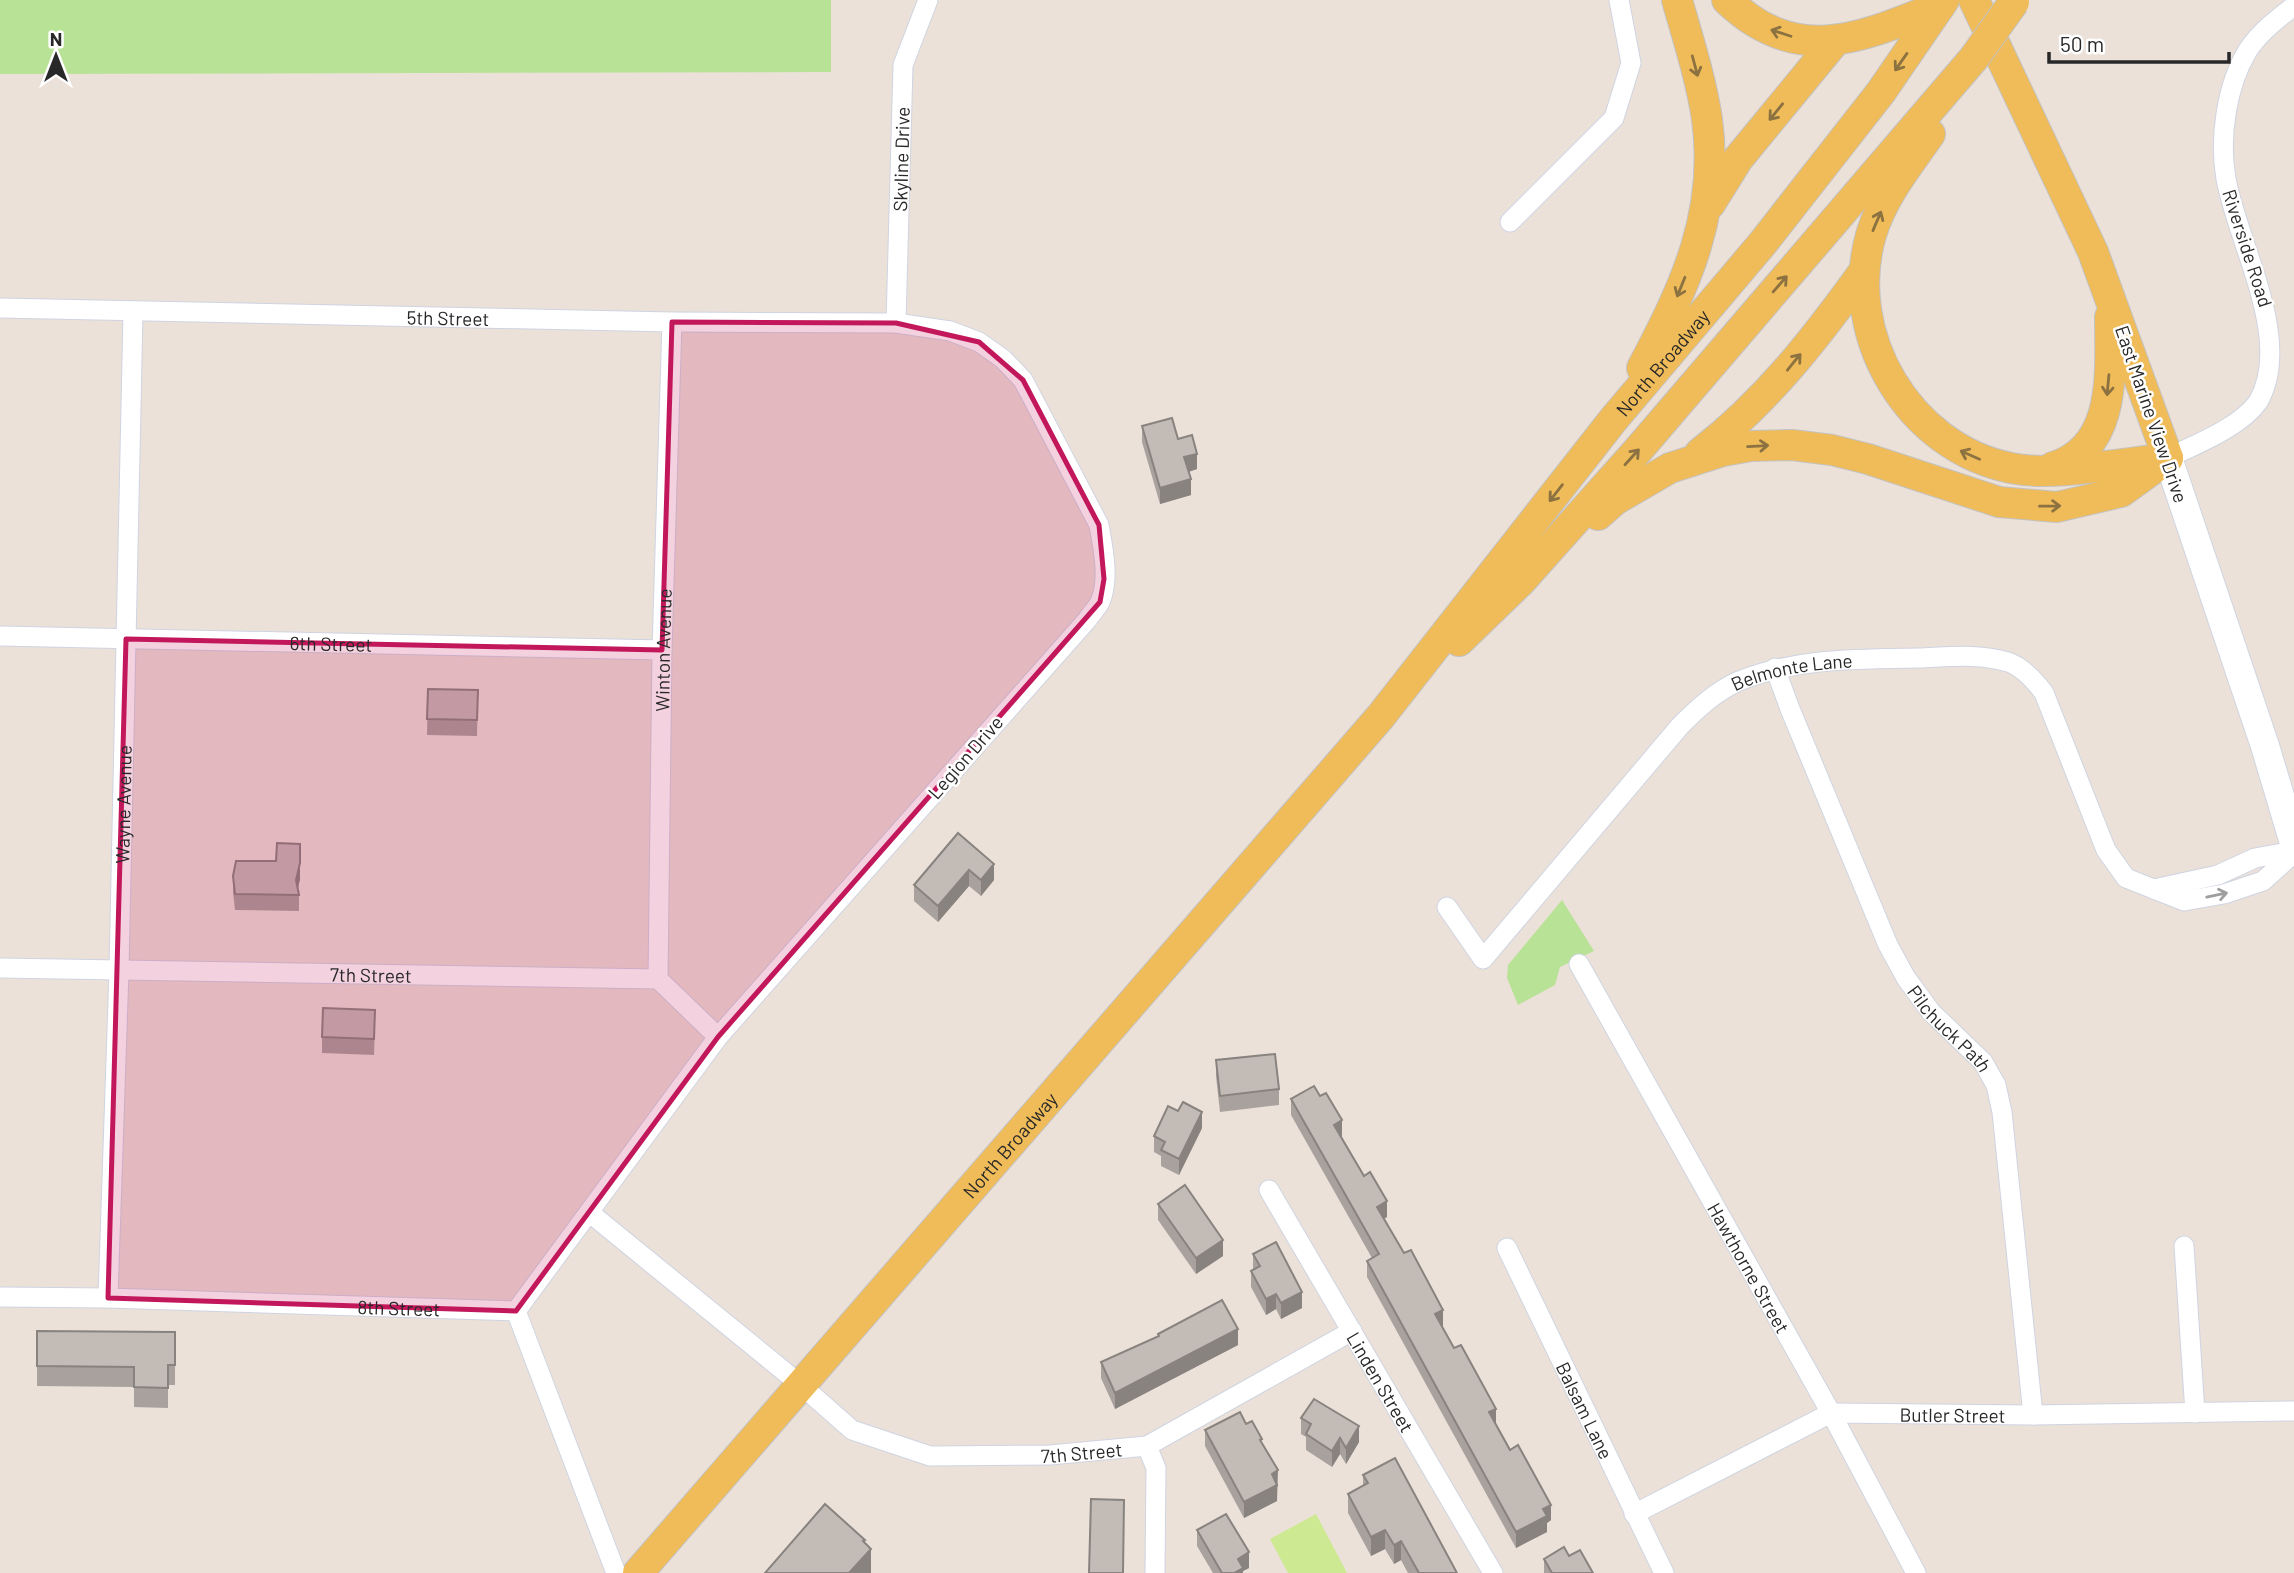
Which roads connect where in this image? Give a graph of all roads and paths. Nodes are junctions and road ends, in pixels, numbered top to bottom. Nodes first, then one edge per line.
1 (928, 0) edge
2 (1619, 0) edge
3 (1677, 0) edge
4 (1727, 0) edge
5 (1974, 0) edge
6 (2015, 1) edge
7 (1942, 3) edge
8 (2294, 6) edge
9 (1835, 41) junction
10 (1974, 58) junction
11 (1707, 208) junction
12 (1510, 222) dead end
13 (1864, 271) junction
14 (2109, 293) junction
15 (0, 309) edge
16 (133, 312) junction
17 (672, 323) junction
18 (896, 323) junction
19 (1613, 420) junction
20 (2168, 458) junction
21 (1691, 459) junction
22 (2036, 471) junction
23 (1521, 581) junction
24 (0, 636) edge
25 (127, 639) junction
26 (662, 650) junction
27 (1775, 668) junction
28 (1381, 716) junction
29 (2294, 843) edge
30 (2294, 852) edge
31 (1447, 907) dead end
32 (1579, 964) dead end
33 (0, 968) edge
34 (119, 971) junction
35 (658, 979) junction
36 (718, 1037) junction
37 (1269, 1190) dead end
38 (590, 1213) junction
39 (2184, 1246) dead end
40 (1507, 1248) dead end
41 (0, 1297) edge
42 (108, 1298) junction
43 (516, 1311) junction
44 (1352, 1331) junction
45 (802, 1385) junction
46 (2294, 1410) edge
47 (1831, 1413) junction
48 (2195, 1413) junction
49 (2033, 1415) junction
50 (1147, 1446) junction
51 (1634, 1514) junction
52 (616, 1573) edge
53 (638, 1573) edge
54 (1155, 1573) edge
55 (1493, 1573) edge
56 (1664, 1573) edge
57 (1916, 1573) edge

1 - 18 street, Skyline Drive
2 - 12 street
3 -> 11 main road
9 -> 4 main road
5 - 14 main road, East Marine View Drive
6 - 10 main road, bridge
7 - 9 main road
7 -> 19 main road, North Broadway
8 - 20 street, Riverside Road
9 -> 11 main road
13 -> 10 main road
23 -> 10 main road, North Broadway
11 -> 19 main road
21 -> 13 main road
22 -> 13 main road
14 - 20 main road, East Marine View Drive
14 -> 22 main road
15 - 16 street, 5th Street
16 - 17 street, 5th Street
16 - 25 street, Wayne Avenue
17 - 18 street, 5th Street
17 - 26 street, Winton Avenue
18 - 36 street, Legion Drive
19 -> 28 main road, North Broadway
21 -> 20 main road
20 - 22 main road
20 - 29 main road, East Marine View Drive
21 - 23 main road
23 - 28 main road, North Broadway
24 - 25 street, 6th Street
25 - 26 street, 6th Street
25 - 34 street, Wayne Avenue
26 - 35 street, Winton Avenue
27 - 30 street, Belmonte Lane
27 - 31 street, Belmonte Lane
27 - 49 street, Pilchuck Path
28 - 45 main road, North Broadway
32 - 47 street, Hawthorne Street
33 - 34 street, 7th Street
34 - 35 street, 7th Street
34 - 42 street, Wayne Avenue
35 - 36 street
36 - 38 street, Legion Drive
37 - 44 street, Linden Street
38 - 43 street, Legion Drive
38 - 45 street
39 - 48 street
40 - 51 street, Balsam Lane
41 - 42 street, 8th Street
42 - 43 street, 8th Street
43 - 52 street
44 - 50 street, 7th Street
44 - 55 street, Linden Street
45 - 50 street, 7th Street
45 - 53 main road, North Broadway
46 - 48 street, Butler Street
47 - 49 street, Butler Street
47 - 51 street, Butler Street
47 - 57 street, Hawthorne Street
48 - 49 street, Butler Street
50 - 54 street
51 - 56 street, Balsam Lane

